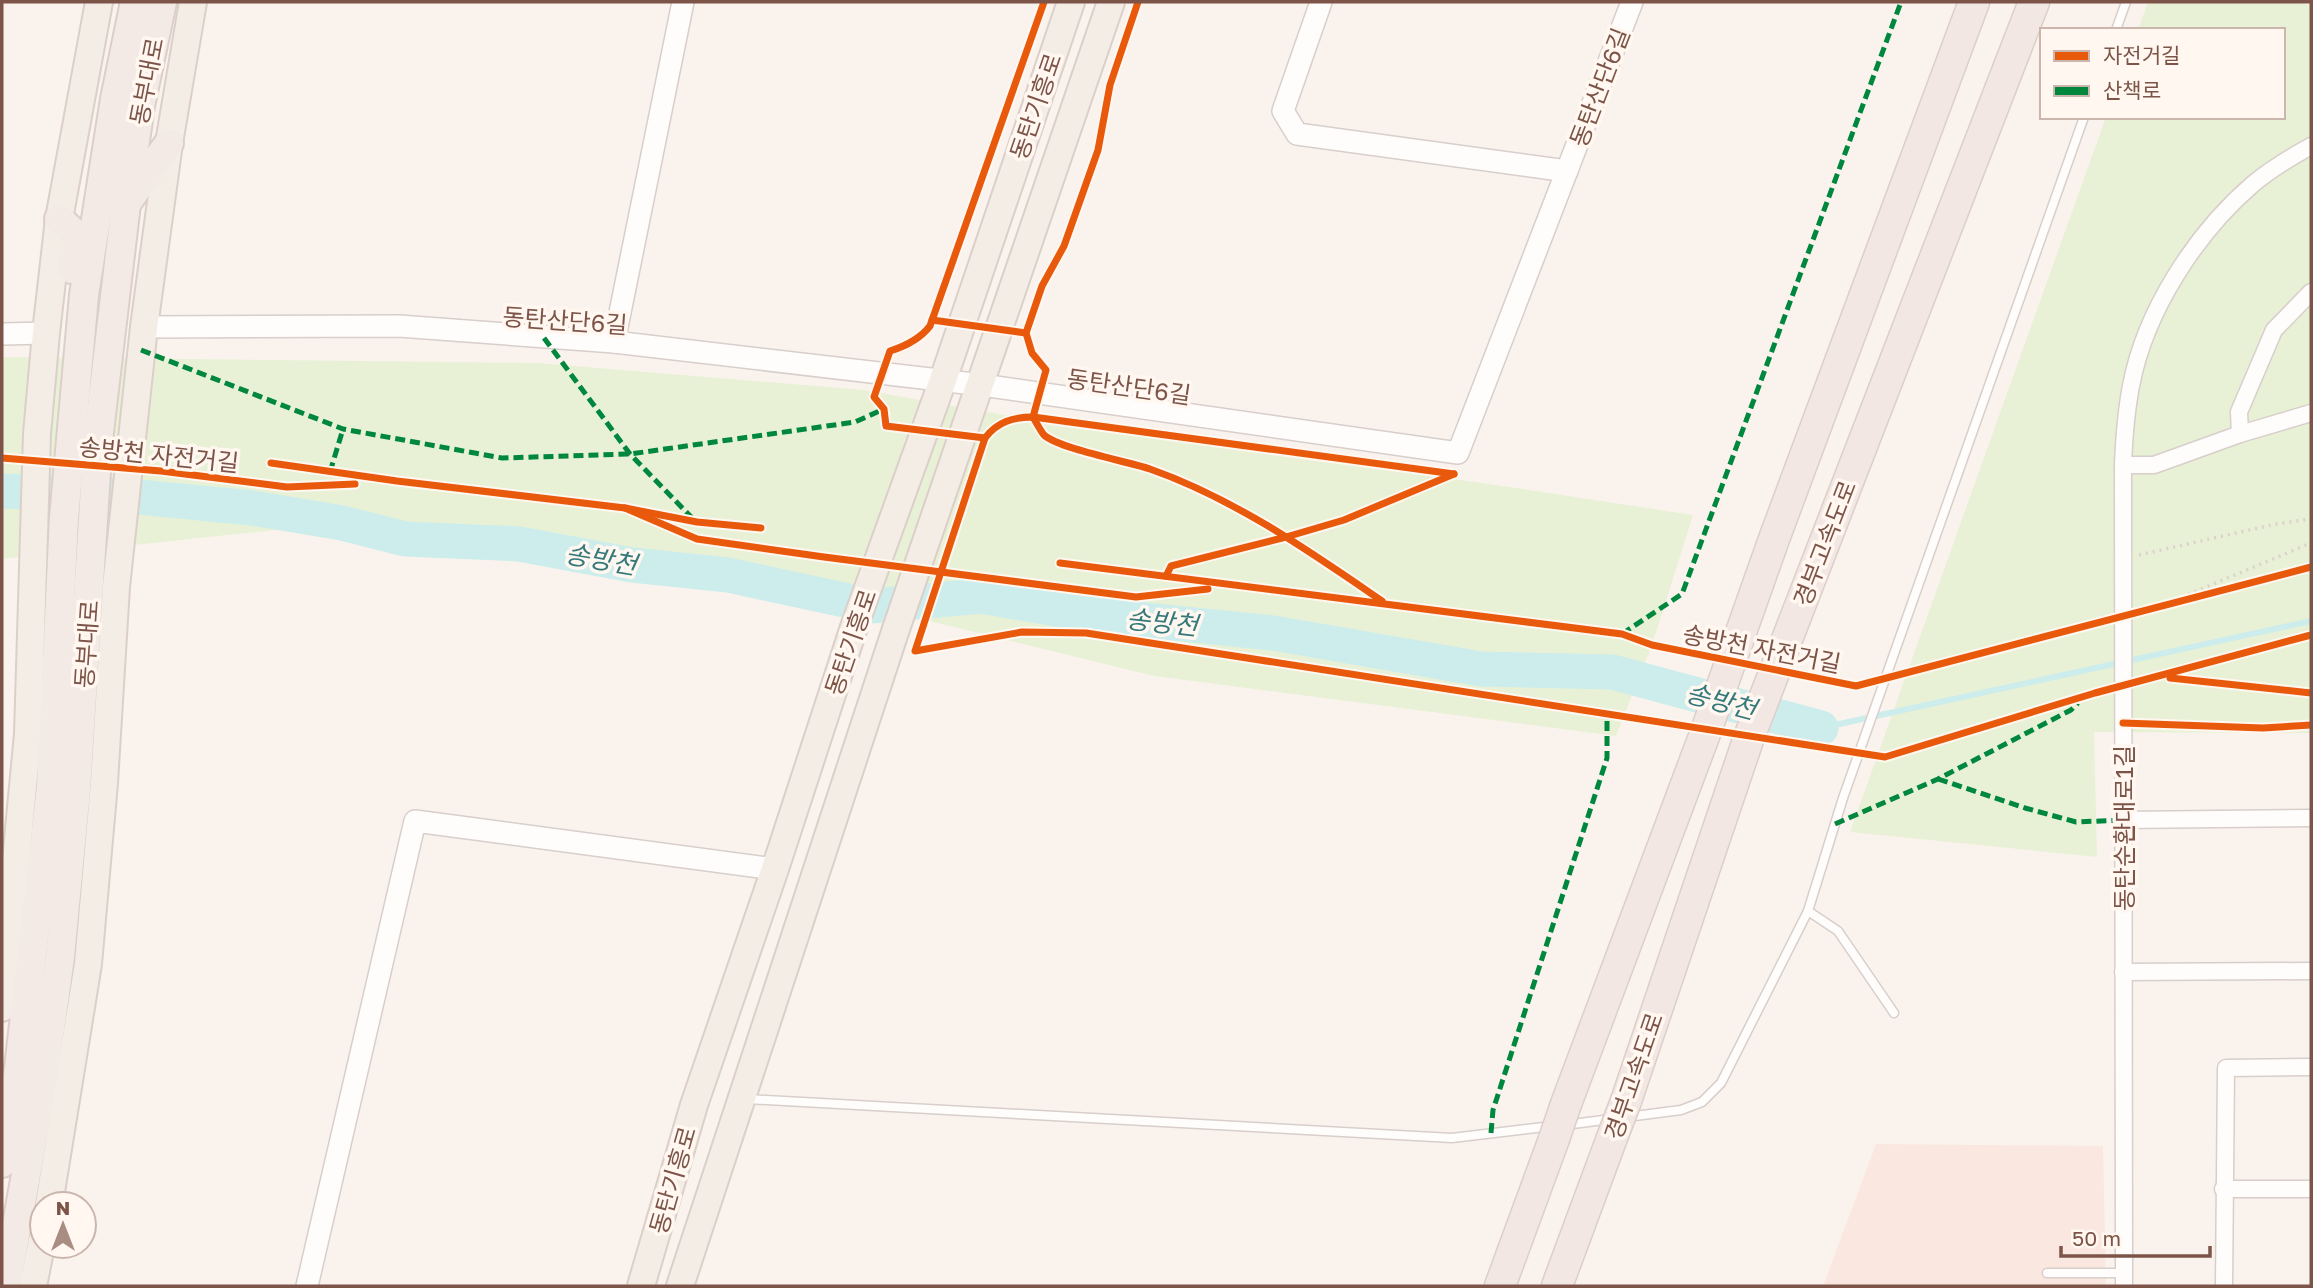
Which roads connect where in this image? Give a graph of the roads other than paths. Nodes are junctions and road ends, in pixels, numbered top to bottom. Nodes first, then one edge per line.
1 (99, 2) edge
2 (135, 2) edge
3 (162, 2) edge
4 (193, 2) edge
5 (682, 2) edge
6 (1071, 2) edge
7 (1111, 2) edge
8 (1321, 2) edge
9 (1632, 2) edge
10 (1974, 2) edge
11 (2034, 2) edge
12 (2126, 2) edge
13 (2117, 28) edge
14 (2083, 119) edge
15 (169, 143) junction
16 (2311, 146) edge
17 (1567, 171) junction
18 (126, 204) junction
19 (60, 219) junction
20 (2311, 292) edge
21 (144, 327) junction
22 (46, 333) junction
23 (2, 334) edge
24 (614, 342) junction
25 (943, 380) junction
26 (982, 385) junction
27 (2311, 413) edge
28 (71, 424) junction
29 (2240, 434) junction
30 (2123, 465) junction
31 (2311, 818) edge
32 (2123, 820) junction
33 (775, 869) junction
34 (8, 900) edge
35 (1808, 911) junction
36 (2311, 971) edge
37 (2123, 972) junction
38 (2, 1008) edge
39 (1894, 1013) dead end
40 (2311, 1067) edge
41 (741, 1099) junction
42 (2, 1163) edge
43 (2224, 1189) junction
44 (2311, 1189) edge
45 (51, 1190) edge
46 (38, 1260) edge
47 (2047, 1273) dead end
48 (2124, 1280) edge
49 (6, 1286) edge
50 (33, 1286) edge
51 (307, 1286) edge
52 (641, 1286) edge
53 (680, 1286) edge
54 (1500, 1286) edge
55 (1557, 1286) edge
56 (2224, 1286) edge

1 - 19 main road
2 - 28 highway, 동부대로
3 - 18 highway, 동부대로
4 - 15 main road, 동부대로
5 - 24 street, 동탄산단6길
6 - 25 main road, 동탄기흥로
7 - 26 main road, 동탄기흥로
8 - 17 street, 동탄산단6길
9 - 17 street, 동탄산단6길
10 - 54 highway, 경부고속도로, bridge
11 - 55 highway, 경부고속도로, bridge
12 - 13 lane
14 - 35 lane
15 - 18 highway
15 - 21 main road, 동부대로
16 - 30 street, 동탄순환대로1길
17 - 26 street, 동탄산단6길
18 - 49 highway, 동부대로
19 - 22 main road
19 - 28 highway
20 - 29 street
21 - 24 street, 동탄산단6길
21 - 45 main road, 동부대로
22 - 23 street
22 - 34 main road
24 - 25 street, 동탄산단6길
25 - 26 street, 동탄산단6길
25 - 33 main road, 동탄기흥로
26 - 41 main road, 동탄기흥로
27 - 29 street
28 - 42 highway, 동부대로
29 - 30 street
30 - 32 street, 동탄순환대로1길
31 - 32 street
32 - 37 street, 동탄순환대로1길
33 - 51 street
33 - 52 main road, 동탄기흥로
34 - 38 main road
35 - 39 lane
35 - 41 lane
36 - 37 street
37 - 48 street, 동탄순환대로1길
40 - 43 street
41 - 53 main road, 동탄기흥로
43 - 44 street
43 - 56 street
46 - 50 main road
47 - 48 lane

